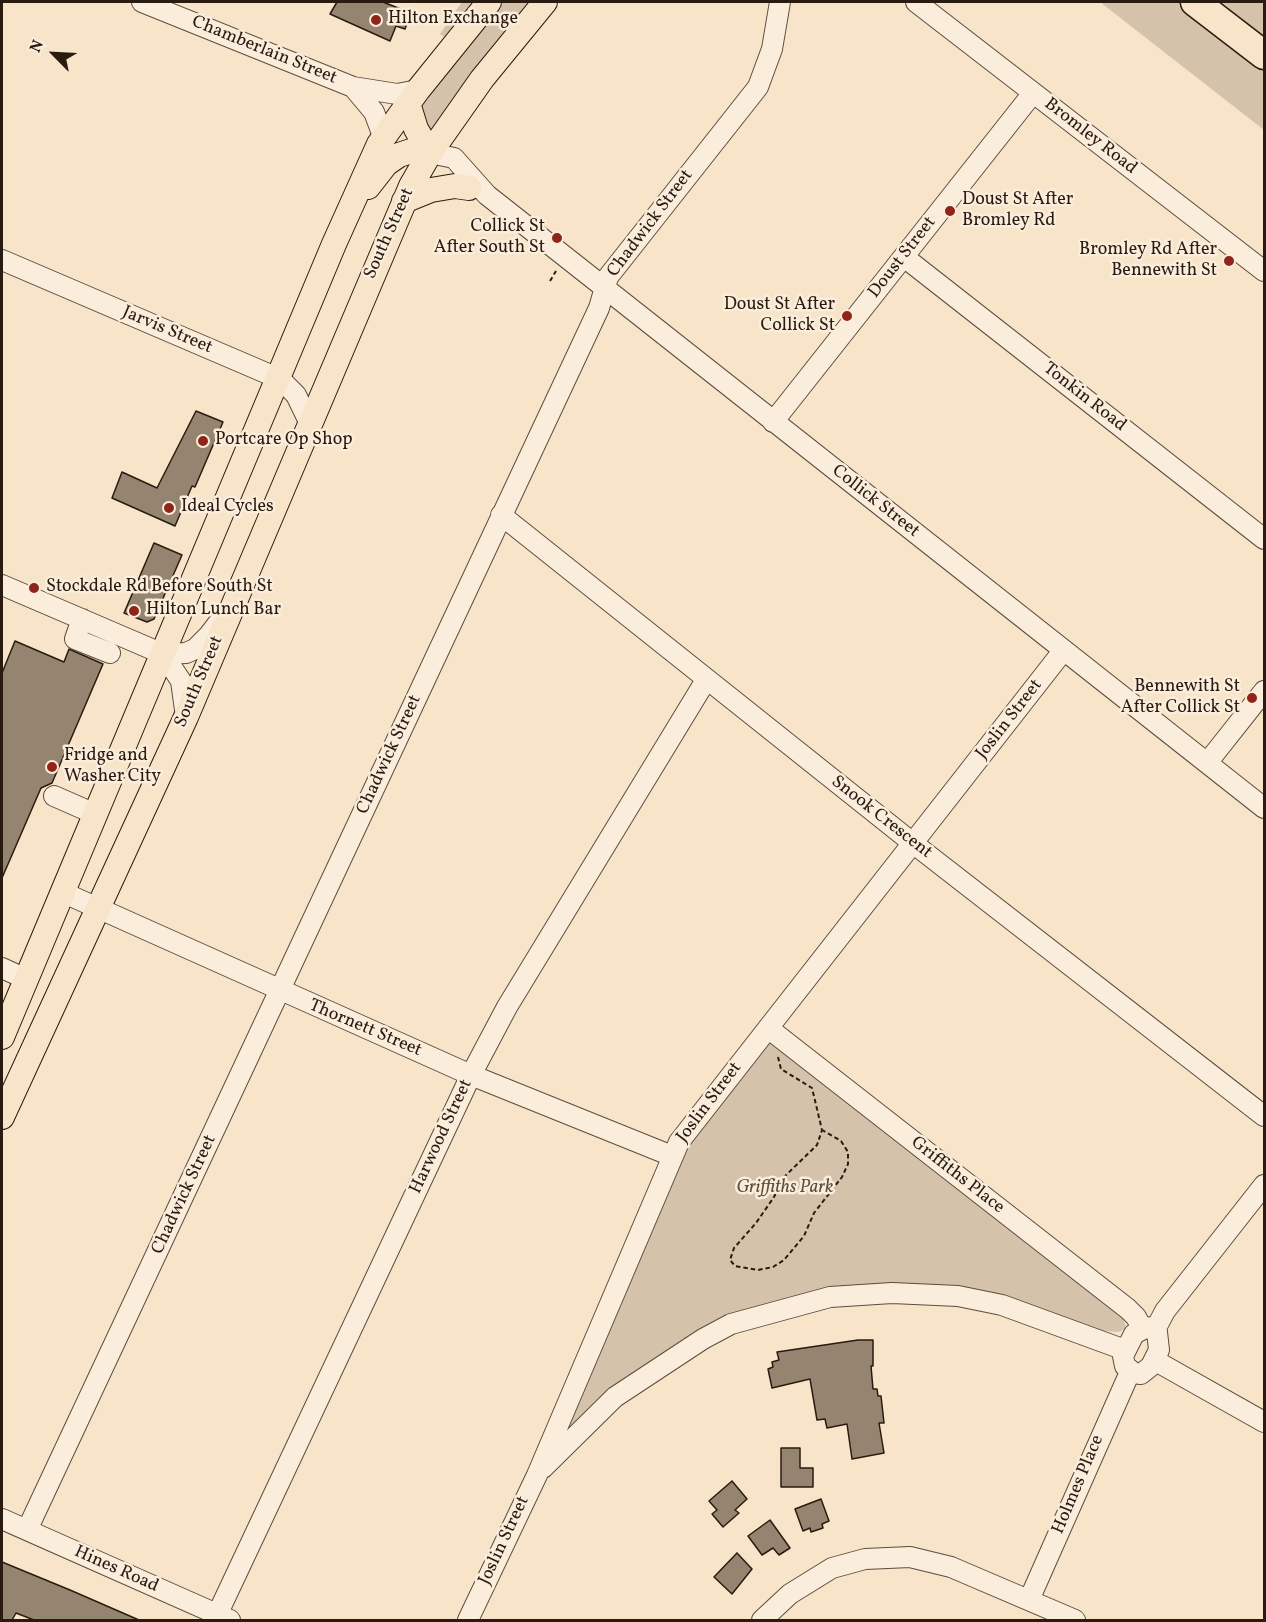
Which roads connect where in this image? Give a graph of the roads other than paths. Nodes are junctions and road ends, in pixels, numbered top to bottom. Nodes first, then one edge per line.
1 (141, 2) edge
2 (488, 2) edge
3 (545, 2) edge
4 (780, 2) edge
5 (916, 2) edge
6 (1195, 2) edge
7 (1264, 55) edge
8 (353, 87) junction
9 (1033, 93) junction
10 (413, 96) junction
11 (383, 136) junction
12 (430, 153) junction
13 (478, 192) junction
14 (404, 201) junction
15 (351, 207) junction
16 (904, 257) junction
17 (2, 260) edge
18 (1264, 271) edge
19 (606, 290) junction
20 (280, 379) junction
21 (773, 422) junction
22 (311, 426) junction
23 (501, 515) junction
24 (1264, 539) edge
25 (2, 585) edge
26 (235, 600) junction
27 (82, 620) junction
28 (1063, 651) junction
29 (110, 653) dead end
30 (163, 654) junction
31 (706, 680) junction
32 (1264, 691) edge
33 (186, 717) junction
34 (1208, 763) junction
35 (54, 796) dead end
36 (1264, 808) edge
37 (95, 814) junction
38 (914, 844) junction
39 (62, 892) junction
40 (96, 909) junction
41 (2, 968) edge
42 (26, 979) junction
43 (280, 992) junction
44 (13, 1011) junction
45 (45, 1024) junction
46 (776, 1034) junction
47 (2, 1036) edge
48 (471, 1075) junction
49 (1264, 1116) edge
50 (2, 1117) edge
51 (672, 1156) junction
52 (1264, 1185) edge
53 (1149, 1329) junction
54 (1125, 1350) junction
55 (1154, 1360) junction
56 (1130, 1372) junction
57 (1264, 1422) edge
58 (537, 1475) junction
59 (2, 1519) edge
60 (27, 1530) junction
61 (1029, 1600) junction
62 (223, 1618) edge
63 (468, 1620) edge
64 (762, 1620) edge
65 (1075, 1620) edge

1 - 8 street, Chamberlain Street
2 - 10 main road
3 - 12 main road, South Street
4 - 19 street, Chadwick Street
5 - 9 street, Bromley Road
6 - 7 highway
8 - 10 street, Chamberlain Street
8 - 11 street, Chamberlain Street
9 - 16 street, Doust Street
9 - 18 street, Bromley Road
10 - 11 main road
10 - 12 main road
11 - 15 main road
12 - 13 street, Collick Street
12 - 14 main road, South Street
12 - 15 main road
13 - 14 main road
13 - 19 street, Collick Street
14 - 22 main road, South Street
15 - 20 main road
16 - 21 street, Doust Street
16 - 24 street, Tonkin Road
17 - 20 street, Jarvis Street
19 - 21 street, Collick Street
19 - 23 street, Chadwick Street
20 - 22 street, Jarvis Street
20 - 30 main road
21 - 28 street, Collick Street
22 - 26 main road, South Street
23 - 31 street, Snook Crescent
23 - 43 street, Chadwick Street
25 - 27 street
26 - 30 street
26 - 33 main road, South Street
27 - 29 street
27 - 30 street
28 - 34 street, Collick Street
28 - 38 street, Joslin Street
30 - 33 street
30 - 37 main road
31 - 38 street, Snook Crescent
31 - 48 street, Harwood Street
32 - 34 street
33 - 40 main road, South Street
34 - 36 street, Collick Street
35 - 37 street
37 - 39 main road
38 - 46 street, Joslin Street
38 - 49 street, Snook Crescent
39 - 40 street, Thornett Street
39 - 42 main road
40 - 43 street, Thornett Street
40 - 45 main road, South Street
41 - 42 street
42 - 44 main road
43 - 48 street, Thornett Street
43 - 60 street, Chadwick Street
44 - 45 main road
44 - 47 main road
45 - 50 main road, South Street
46 - 51 street, Joslin Street
46 - 53 street, Griffiths Place
48 - 51 street, Thornett Street
48 - 62 street, Harwood Street
51 - 58 street, Joslin Street
52 - 53 street
53 - 54 street
53 - 55 street
54 - 56 street
54 - 58 street
55 - 56 street
55 - 57 street
56 - 61 street, Holmes Place
58 - 63 street, Joslin Street
59 - 60 street, Hines Road
60 - 62 street, Hines Road
61 - 64 street
61 - 65 street

